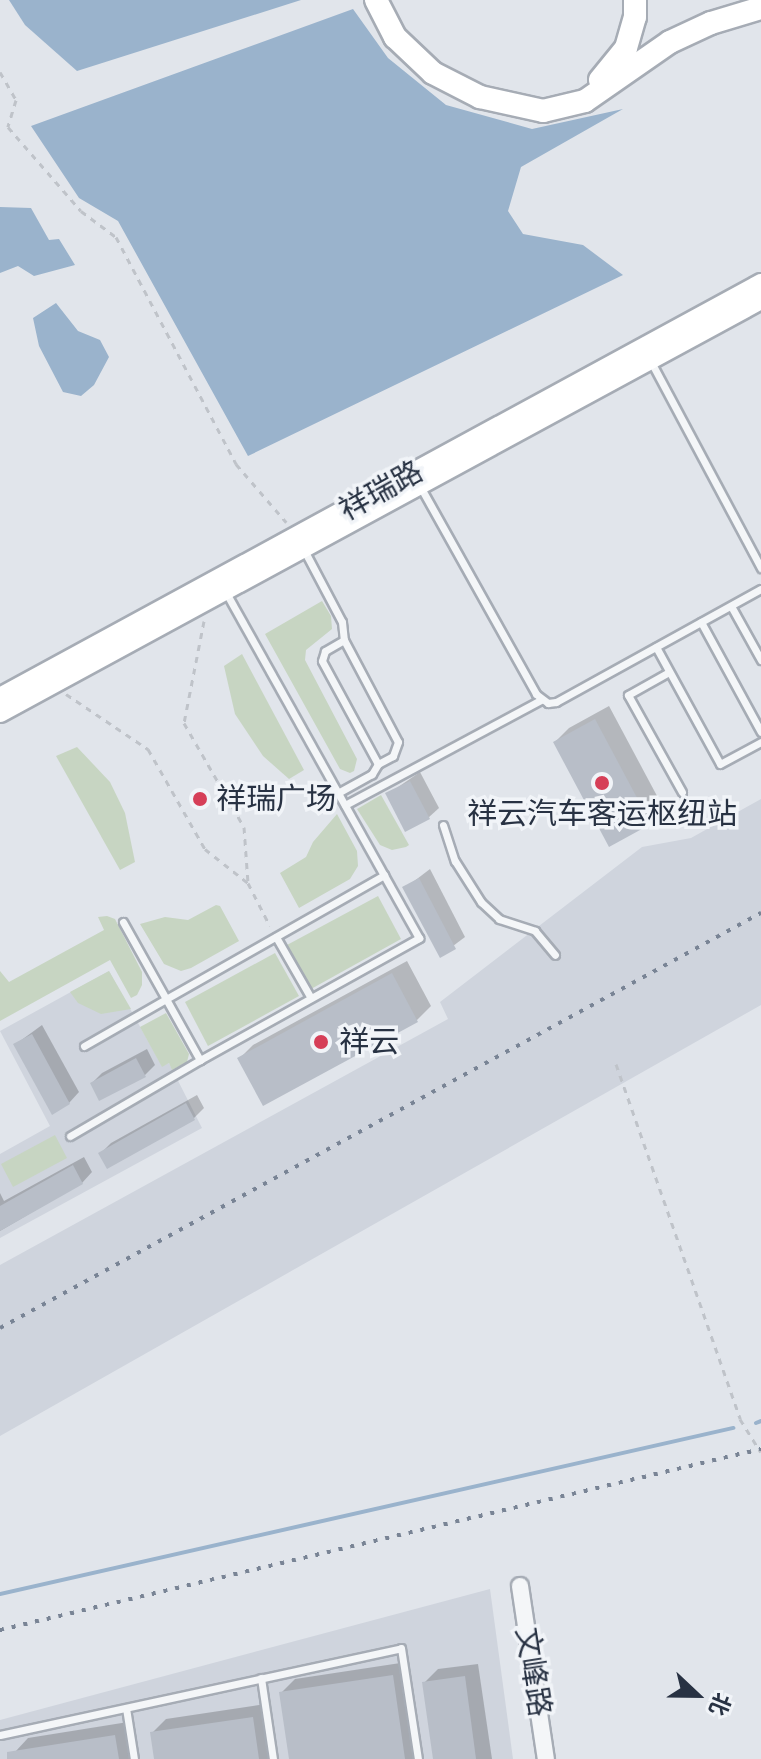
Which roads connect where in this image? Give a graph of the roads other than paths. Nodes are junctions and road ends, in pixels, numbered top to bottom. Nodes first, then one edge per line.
1 (376, 0) edge
2 (387, 0) edge
3 (635, 0) edge
4 (761, 8) edge
5 (761, 283) edge
6 (761, 300) edge
7 (647, 354) junction
8 (420, 486) junction
9 (301, 543) junction
10 (761, 568) edge
11 (222, 586) junction
12 (761, 589) edge
13 (731, 606) junction
14 (701, 622) junction
15 (344, 640) junction
16 (656, 647) junction
17 (761, 660) edge
18 (669, 672) junction
19 (0, 697) edge
20 (541, 700) junction
21 (0, 713) edge
22 (761, 732) edge
23 (761, 742) edge
24 (378, 764) junction
25 (682, 792) dead end
26 (338, 793) junction
27 (345, 805) junction
28 (443, 825) dead end
29 (384, 875) junction
30 (123, 922) dead end
31 (276, 937) junction
32 (555, 955) dead end
33 (311, 998) junction
34 (166, 999) junction
35 (84, 1046) dead end
36 (200, 1060) junction
37 (70, 1136) dead end
38 (520, 1586) dead end
39 (261, 1678) junction
40 (126, 1708) junction
41 (0, 1735) edge
42 (134, 1759) edge
43 (273, 1759) edge
44 (418, 1759) edge
45 (546, 1759) edge

1 - 4 highway
2 - 3 highway
5 - 7 main road, 祥瑞路
6 - 7 main road, 祥瑞路
7 - 8 main road, 祥瑞路
7 - 9 main road, 祥瑞路
7 - 10 lane
8 - 9 main road, 祥瑞路
8 - 20 lane
9 - 11 main road, 祥瑞路
9 - 15 lane
11 - 19 main road, 祥瑞路
11 - 21 main road, 祥瑞路
11 - 26 lane
12 - 13 lane
13 - 14 lane
13 - 17 lane
14 - 16 lane
14 - 22 lane
15 - 24 lane
15 - 24 lane
16 - 18 lane
16 - 20 lane
18 - 23 lane
18 - 25 lane
20 - 27 lane
24 - 26 lane
26 - 27 lane
27 - 29 lane
28 - 32 lane
29 - 31 lane
29 - 33 lane
30 - 34 lane
31 - 33 lane
31 - 34 lane
33 - 36 lane
34 - 35 lane
34 - 36 lane
36 - 37 lane
38 - 45 street, 文峰路
39 - 40 lane
39 - 43 lane
39 - 44 lane
40 - 41 lane
40 - 42 lane

